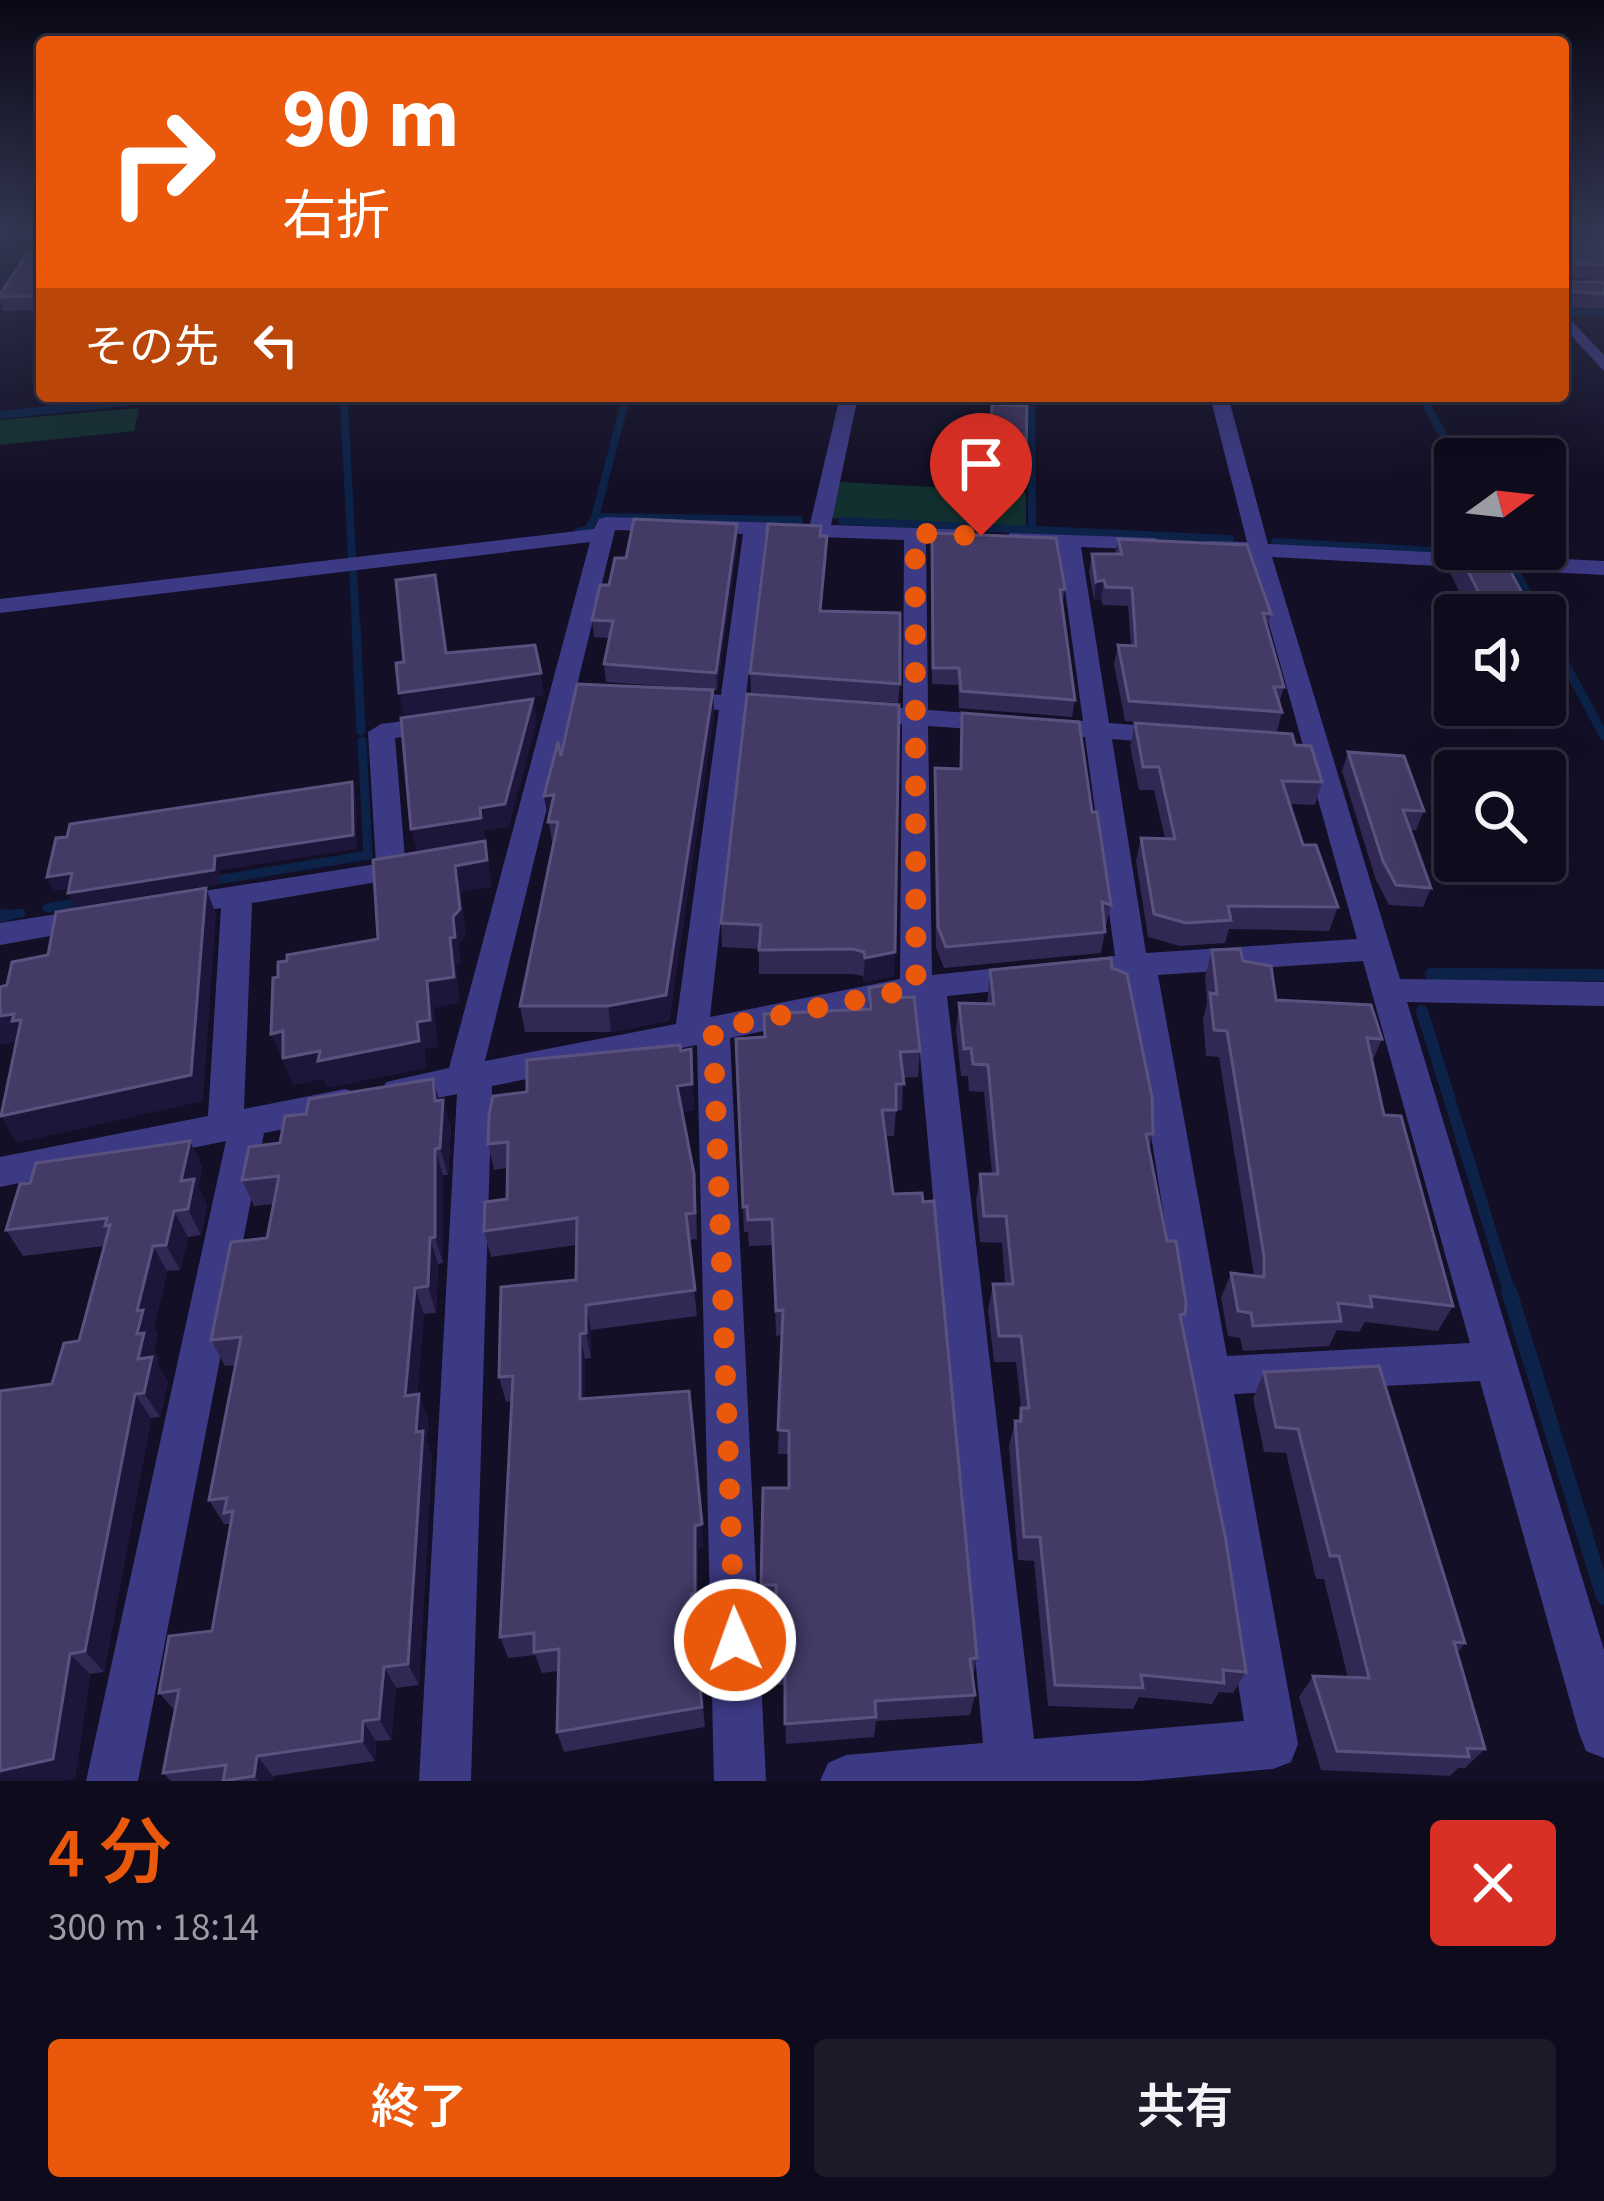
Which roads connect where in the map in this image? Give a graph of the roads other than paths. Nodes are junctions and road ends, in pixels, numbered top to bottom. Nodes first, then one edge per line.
1 (1569, 324) edge
2 (1583, 364) dead end
3 (1604, 365) edge
4 (848, 402) edge
5 (1221, 402) edge
6 (755, 526) junction
7 (819, 529) junction
8 (915, 533) junction
9 (603, 534) junction
10 (1070, 540) junction
11 (1259, 549) junction
12 (1604, 568) edge
13 (0, 606) edge
14 (648, 697) edge
15 (733, 704) junction
16 (801, 709) edge
17 (846, 712) edge
18 (914, 717) junction
19 (470, 719) edge
20 (1100, 731) junction
21 (1209, 739) edge
22 (237, 896) junction
23 (2, 941) edge
24 (1376, 949) junction
25 (1136, 965) junction
26 (923, 988) junction
27 (1388, 990) junction
28 (1604, 994) edge
29 (702, 1031) junction
30 (469, 1078) junction
31 (237, 1124) junction
32 (0, 1172) edge
33 (1496, 1360) junction
34 (1210, 1376) junction
35 (1604, 1732) edge
36 (1011, 1766) junction
37 (112, 1781) edge
38 (445, 1781) edge
39 (740, 1781) edge
40 (846, 1781) edge

1 - 3 street
2 - 3 street
4 - 7 street
5 - 11 street
6 - 7 street
6 - 9 street
6 - 15 street
7 - 8 street
8 - 10 street
8 - 18 street
9 - 13 street
9 - 30 street
10 - 11 street
10 - 20 street
11 - 12 street
11 - 24 street
14 - 15 street
15 - 16 street
15 - 29 street
17 - 18 street
18 - 20 street
18 - 26 street
19 - 22 street
20 - 21 street
20 - 25 street
22 - 23 street
22 - 31 street
24 - 25 street
24 - 27 street
25 - 26 street
25 - 34 street
26 - 29 street
26 - 36 street
27 - 28 street
27 - 33 street
29 - 30 street
29 - 39 street
30 - 31 street
30 - 38 street
31 - 32 street
31 - 37 street
33 - 34 street
33 - 35 street
34 - 36 street
36 - 40 street

